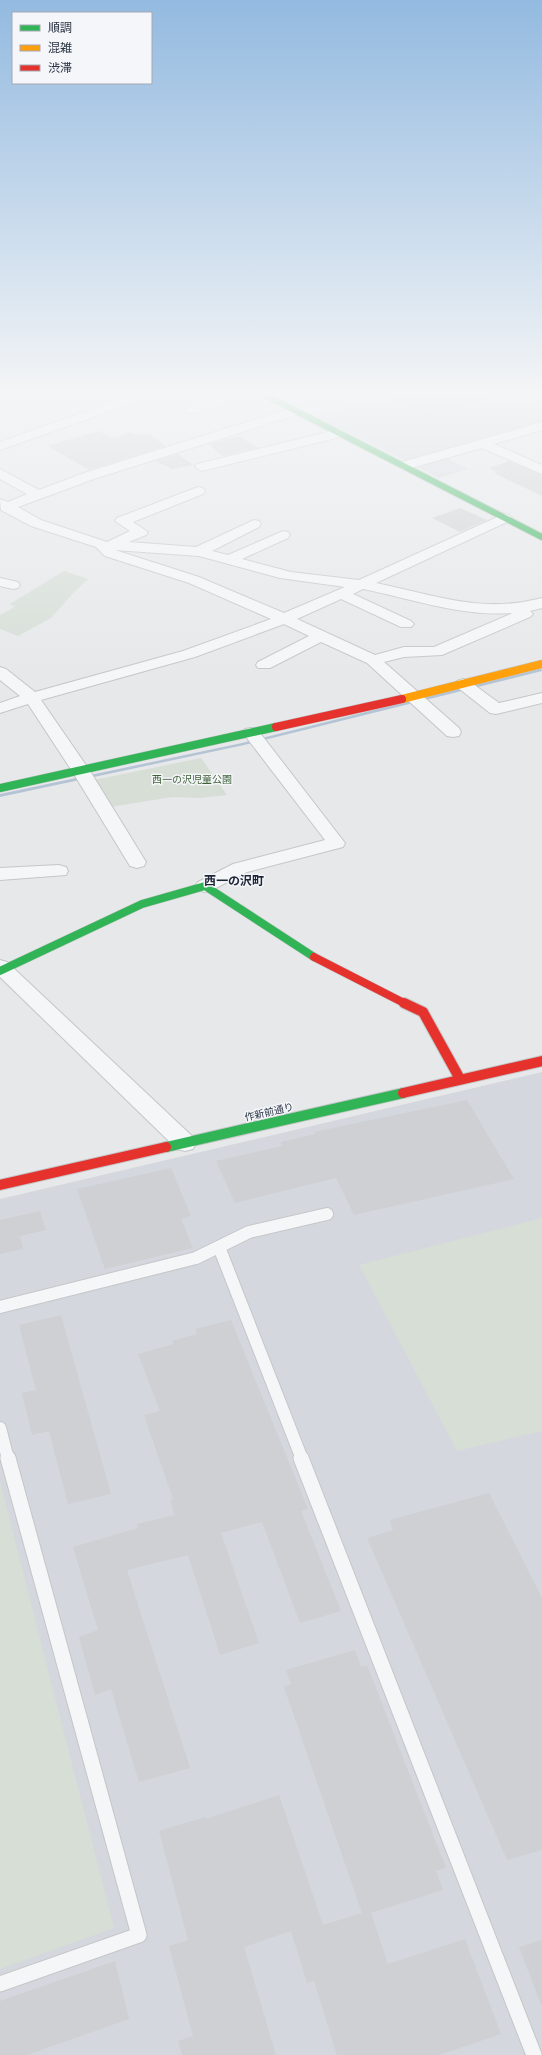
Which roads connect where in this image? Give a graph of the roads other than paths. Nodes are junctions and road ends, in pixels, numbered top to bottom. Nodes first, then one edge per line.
1 (22, 486) edge
2 (62, 486) edge
3 (442, 486) edge
4 (198, 490) dead end
5 (38, 495) junction
6 (3, 505) edge
7 (504, 518) junction
8 (254, 524) dead end
9 (283, 534) dead end
10 (542, 537) edge
11 (105, 545) junction
12 (198, 552) junction
13 (228, 560) junction
14 (364, 585) junction
15 (342, 594) junction
16 (540, 604) edge
17 (285, 619) junction
18 (406, 624) dead end
19 (321, 636) junction
20 (373, 660) junction
21 (542, 664) edge
22 (264, 665) dead end
23 (0, 672) edge
24 (463, 684) junction
25 (414, 696) junction
26 (31, 697) junction
27 (542, 698) edge
28 (0, 708) edge
29 (453, 732) dead end
30 (251, 733) junction
31 (81, 771) junction
32 (0, 788) edge
33 (137, 862) dead end
34 (59, 871) dead end
35 (0, 874) edge
36 (205, 886) junction
37 (1, 968) edge
38 (542, 1061) edge
39 (460, 1079) junction
40 (185, 1143) junction
41 (0, 1185) edge
42 (327, 1214) dead end
43 (219, 1247) junction
44 (0, 1307) edge
45 (0, 1428) edge
46 (0, 1984) edge
47 (534, 2055) edge

1 - 5 street
2 - 5 street
3 - 7 street
4 - 11 street
5 - 6 street
6 - 11 street
7 - 10 street
7 - 14 street
8 - 12 street
9 - 13 street
11 - 12 street
11 - 17 street
12 - 13 street
13 - 14 street
14 - 15 street
14 - 16 street
15 - 17 street
15 - 18 street
16 - 20 street
17 - 19 street
17 - 26 street
19 - 20 street
19 - 22 street
20 - 25 street
21 - 24 street
23 - 26 street
24 - 25 street
24 - 27 street
25 - 29 street
25 - 30 street
26 - 28 street
26 - 31 street
30 - 31 street
30 - 36 street
31 - 32 street
31 - 33 street
34 - 35 street
36 - 37 street
36 - 39 street
37 - 40 street
38 - 39 street, 作新前通り
39 - 40 street, 作新前通り
40 - 41 street, 作新前通り
42 - 43 lane
43 - 44 lane
43 - 47 lane
45 - 46 lane

